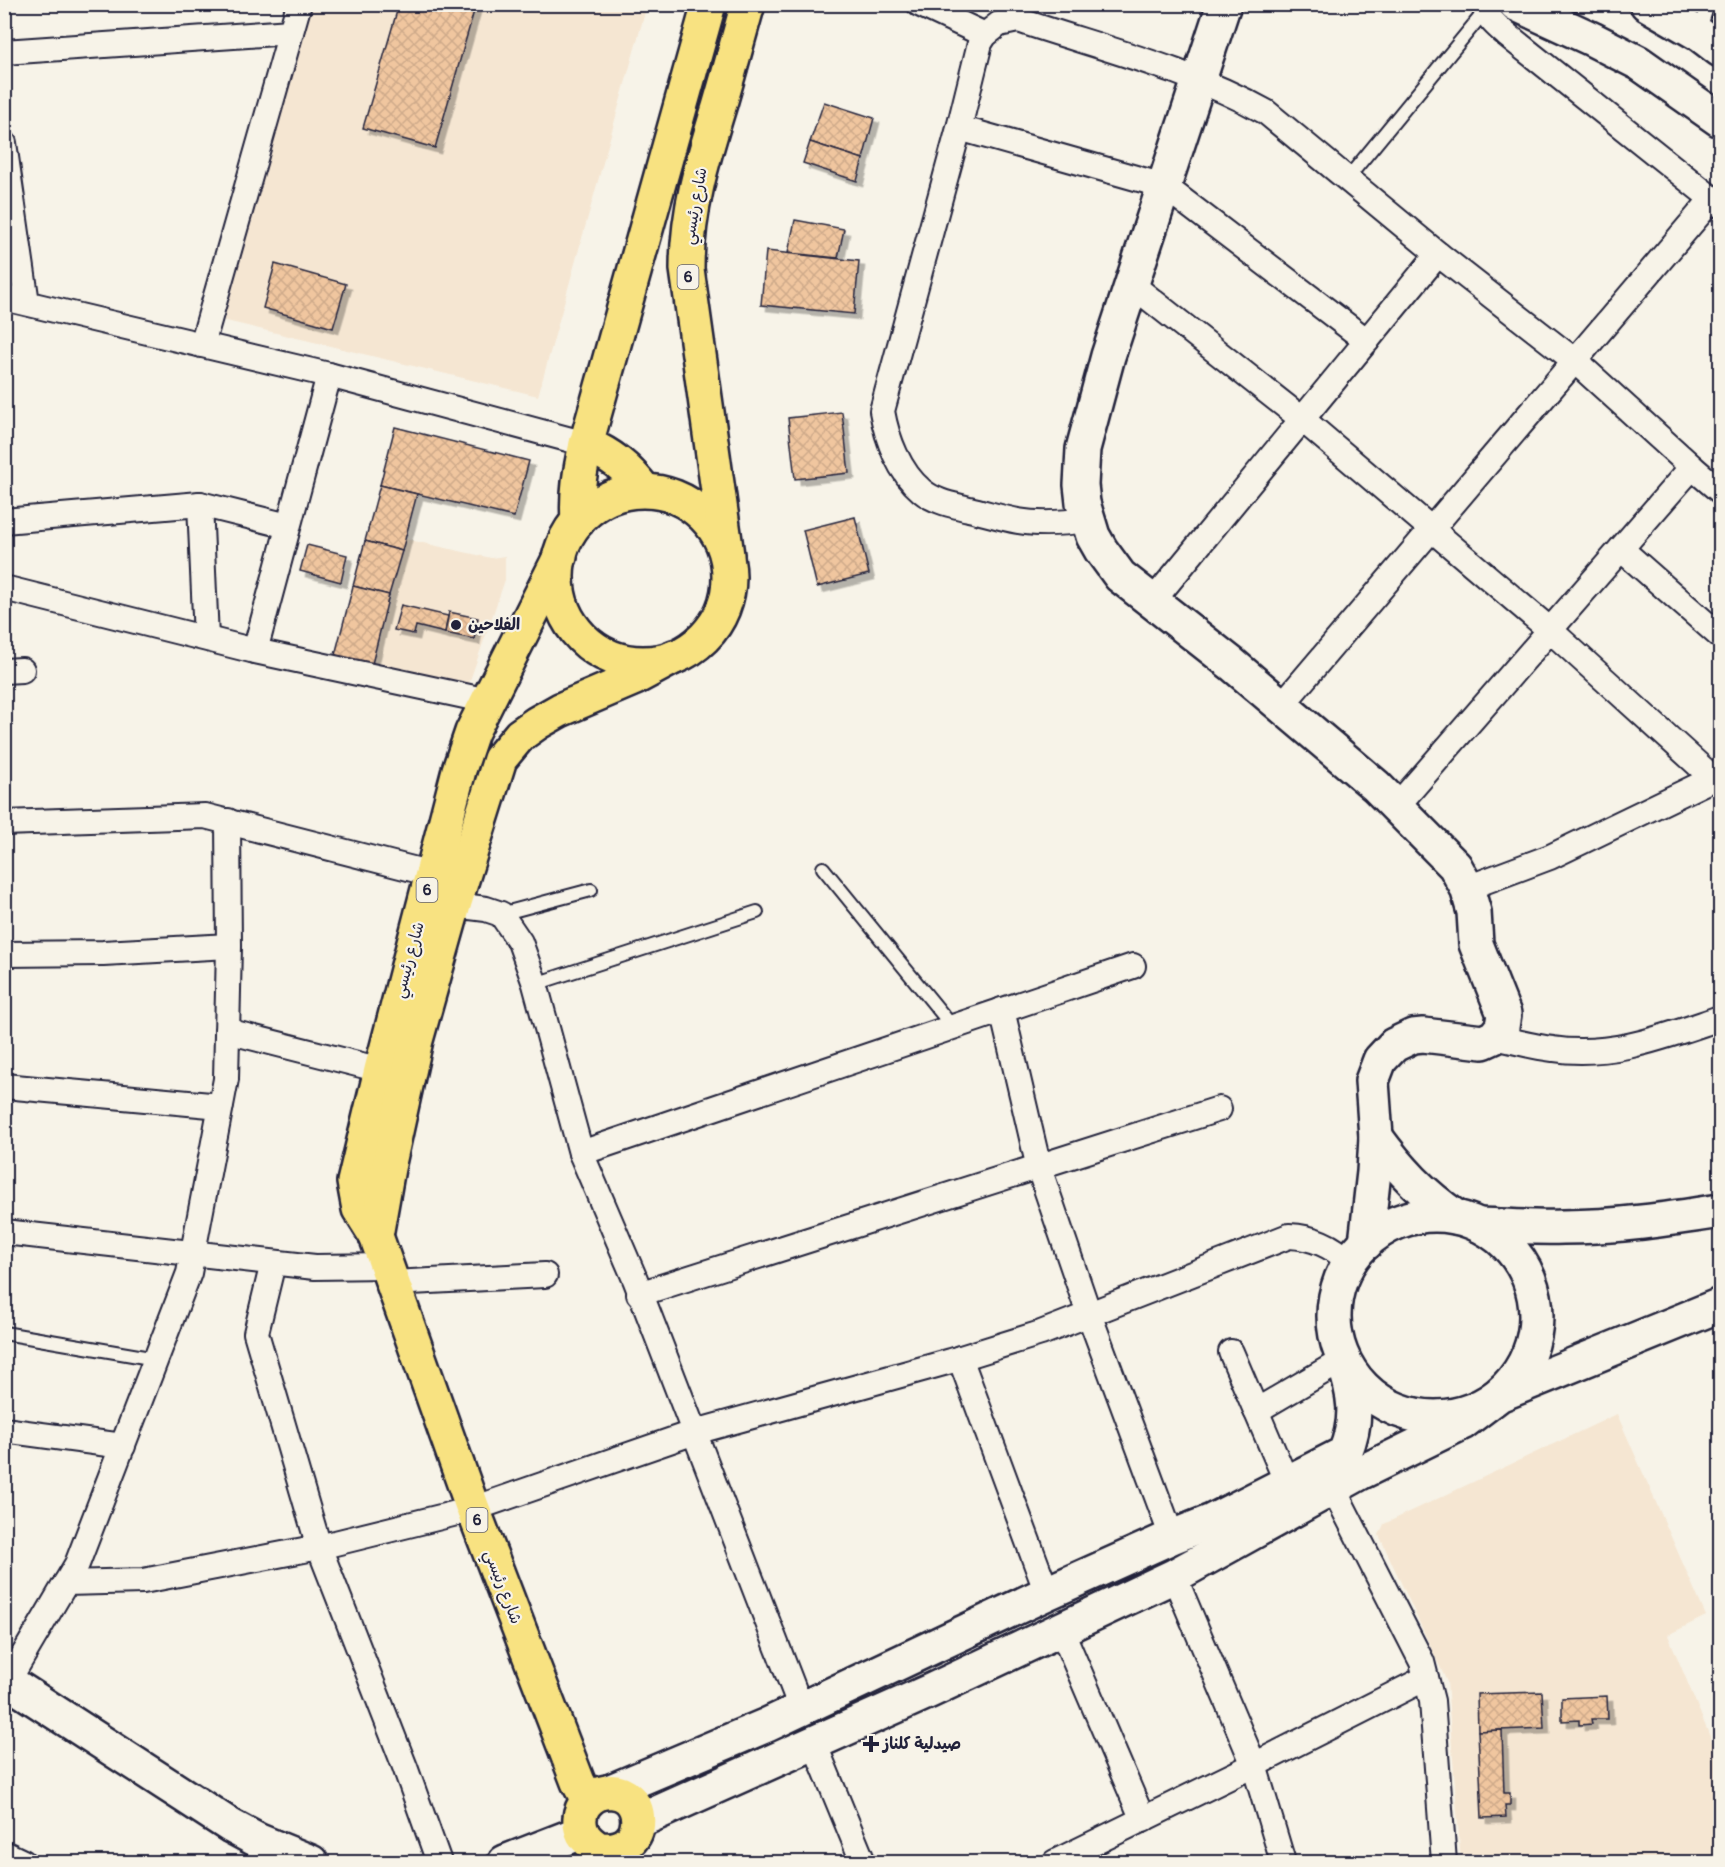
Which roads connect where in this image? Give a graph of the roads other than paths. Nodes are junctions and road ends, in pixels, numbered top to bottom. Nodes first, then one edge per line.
1 (299, 4) edge
2 (709, 4) edge
3 (748, 4) edge
4 (919, 4) edge
5 (1224, 4) edge
6 (1647, 4) edge
7 (1495, 7) edge
8 (1709, 29) edge
9 (291, 32) junction
10 (985, 35) junction
11 (4, 52) edge
12 (1200, 80) junction
13 (1720, 120) edge
14 (959, 128) junction
15 (4, 142) edge
16 (1347, 179) junction
17 (1164, 186) junction
18 (1717, 201) edge
19 (1438, 254) junction
20 (1131, 284) junction
21 (16, 300) edge
22 (1367, 341) junction
23 (202, 345) junction
24 (1575, 361) junction
25 (329, 375) junction
26 (1302, 419) junction
27 (586, 444) junction
28 (1692, 467) junction
29 (644, 490) junction
30 (1720, 491) edge
31 (200, 504) junction
32 (1087, 520) junction
33 (4, 521) edge
34 (578, 521) junction
35 (288, 525) junction
36 (1431, 530) junction
37 (1621, 549) junction
38 (727, 555) junction
39 (560, 557) junction
40 (4, 588) edge
41 (1152, 602) junction
42 (1550, 630) junction
43 (1720, 636) edge
44 (206, 639) junction
45 (255, 651) junction
46 (674, 657) junction
47 (488, 701) junction
48 (1282, 705) junction
49 (1717, 777) edge
50 (1396, 807) junction
51 (228, 821) junction
52 (4, 823) edge
53 (823, 868) dead end
54 (432, 874) junction
55 (1467, 888) junction
56 (591, 890) dead end
57 (454, 905) junction
58 (757, 912) dead end
59 (501, 915) junction
60 (229, 946) junction
61 (4, 954) edge
62 (1133, 966) dead end
63 (535, 984) junction
64 (1002, 1010) junction
65 (1720, 1018) edge
66 (952, 1026) junction
67 (227, 1031) junction
68 (1494, 1037) junction
69 (381, 1070) junction
70 (4, 1086) edge
71 (221, 1106) junction
72 (1219, 1109) dead end
73 (1376, 1137) junction
74 (581, 1153) junction
75 (1039, 1168) junction
76 (1720, 1210) edge
77 (1468, 1221) junction
78 (4, 1232) edge
79 (1358, 1252) junction
80 (193, 1254) junction
81 (385, 1262) junction
82 (273, 1263) junction
83 (545, 1275) dead end
84 (639, 1294) junction
85 (1720, 1305) edge
86 (1089, 1314) junction
87 (4, 1333) edge
88 (1231, 1352) dead end
89 (960, 1358) junction
90 (156, 1359) junction
91 (1343, 1360) junction
92 (1498, 1395) junction
93 (1256, 1411) junction
94 (4, 1430) edge
95 (694, 1432) junction
96 (123, 1446) junction
97 (1287, 1483) junction
98 (1333, 1488) junction
99 (473, 1509) junction
100 (1172, 1537) junction
101 (319, 1546) junction
102 (1174, 1576) junction
103 (66, 1583) junction
104 (1047, 1593) junction
105 (1061, 1629) junction
106 (1426, 1678) junction
107 (6, 1683) edge
108 (801, 1708) junction
109 (814, 1743) junction
110 (1254, 1765) junction
111 (599, 1796) junction
112 (1143, 1820) junction
113 (615, 1845) edge
114 (4, 1853) edge
115 (23, 1863) edge
116 (311, 1863) edge
117 (439, 1863) edge
118 (505, 1863) edge
119 (863, 1863) edge
120 (1055, 1863) edge
121 (1283, 1863) edge
122 (1444, 1863) edge

1 - 9 street
2 - 27 highway, شارع رئيسي
3 - 38 highway, شارع رئيسي / 6
4 - 10 street
5 - 12 street
6 - 8 street
7 - 13 street
7 - 16 lane
7 - 18 street
9 - 11 street
9 - 23 street
10 - 12 street
10 - 14 street
12 - 16 street
12 - 17 street
14 - 17 street
14 - 32 street
15 - 21 street
16 - 19 street
17 - 20 street
17 - 22 street
18 - 24 street
19 - 22 street
19 - 24 street
20 - 26 street
20 - 32 street
21 - 23 street
22 - 26 street
23 - 25 street
24 - 28 street
24 - 36 street
25 - 27 street
25 - 35 street
26 - 36 street
26 - 41 street
27 - 29 highway
27 - 34 highway, شارع رئيسي
28 - 30 street
28 - 37 street
29 - 34 highway, شارع رئيسي
29 - 38 highway, شارع رئيسي
31 - 33 street
31 - 35 street
31 - 44 street
32 - 41 street
34 - 39 highway, شارع رئيسي
35 - 45 street
36 - 42 street
36 - 48 street
37 - 42 street
37 - 43 street
38 - 46 highway, شارع رئيسي
39 - 46 highway, شارع رئيسي
39 - 47 highway, شارع رئيسي / 6
40 - 44 street
41 - 48 street
42 - 49 street
42 - 50 street
44 - 45 street
45 - 47 street
46 - 57 highway, شارع رئيسي / 6
47 - 54 highway, شارع رئيسي / 6
48 - 50 street
49 - 55 street
50 - 55 street
51 - 52 street
51 - 54 street
51 - 60 street
53 - 66 lane
54 - 69 highway, شارع رئيسي / 6
55 - 68 street
56 - 59 lane
57 - 59 street
57 - 81 highway, شارع رئيسي / 6
58 - 63 lane
59 - 63 street
60 - 61 street
60 - 67 street
62 - 64 street
63 - 74 street
64 - 66 street
64 - 75 street
65 - 68 street
66 - 74 street
67 - 69 street
67 - 71 street
68 - 73 street
69 - 81 highway, شارع رئيسي / 6
70 - 71 street
71 - 80 street
72 - 75 street
73 - 77 street
73 - 79 street
74 - 84 street
75 - 84 street
75 - 86 street
76 - 77 street
77 - 79 street
77 - 92 street
78 - 80 street
79 - 86 street
79 - 91 street
80 - 82 street
80 - 90 street
81 - 82 street
81 - 83 street
81 - 99 highway, شارع رئيسي / 6
82 - 101 street
84 - 95 street
85 - 92 street
86 - 89 street
86 - 100 street
87 - 90 lane
88 - 93 street
89 - 95 street
89 - 104 street
90 - 96 street
91 - 92 street
91 - 93 street
91 - 97 street
92 - 98 street
93 - 97 street
94 - 96 street
95 - 99 street
95 - 108 street
96 - 103 street
97 - 100 street
98 - 102 street
98 - 106 street
99 - 101 street
99 - 111 highway, شارع رئيسي / 6
100 - 104 street
101 - 103 street
101 - 117 street
102 - 105 street
102 - 110 street
103 - 107 street
104 - 108 street
105 - 109 street
105 - 112 street
106 - 110 street
106 - 122 street
107 - 116 street
108 - 111 street
109 - 113 street
109 - 119 street
110 - 112 street
110 - 121 street
111 - 113 highway
111 - 113 highway, شارع رئيسي
112 - 120 street
113 - 118 street
114 - 115 street

